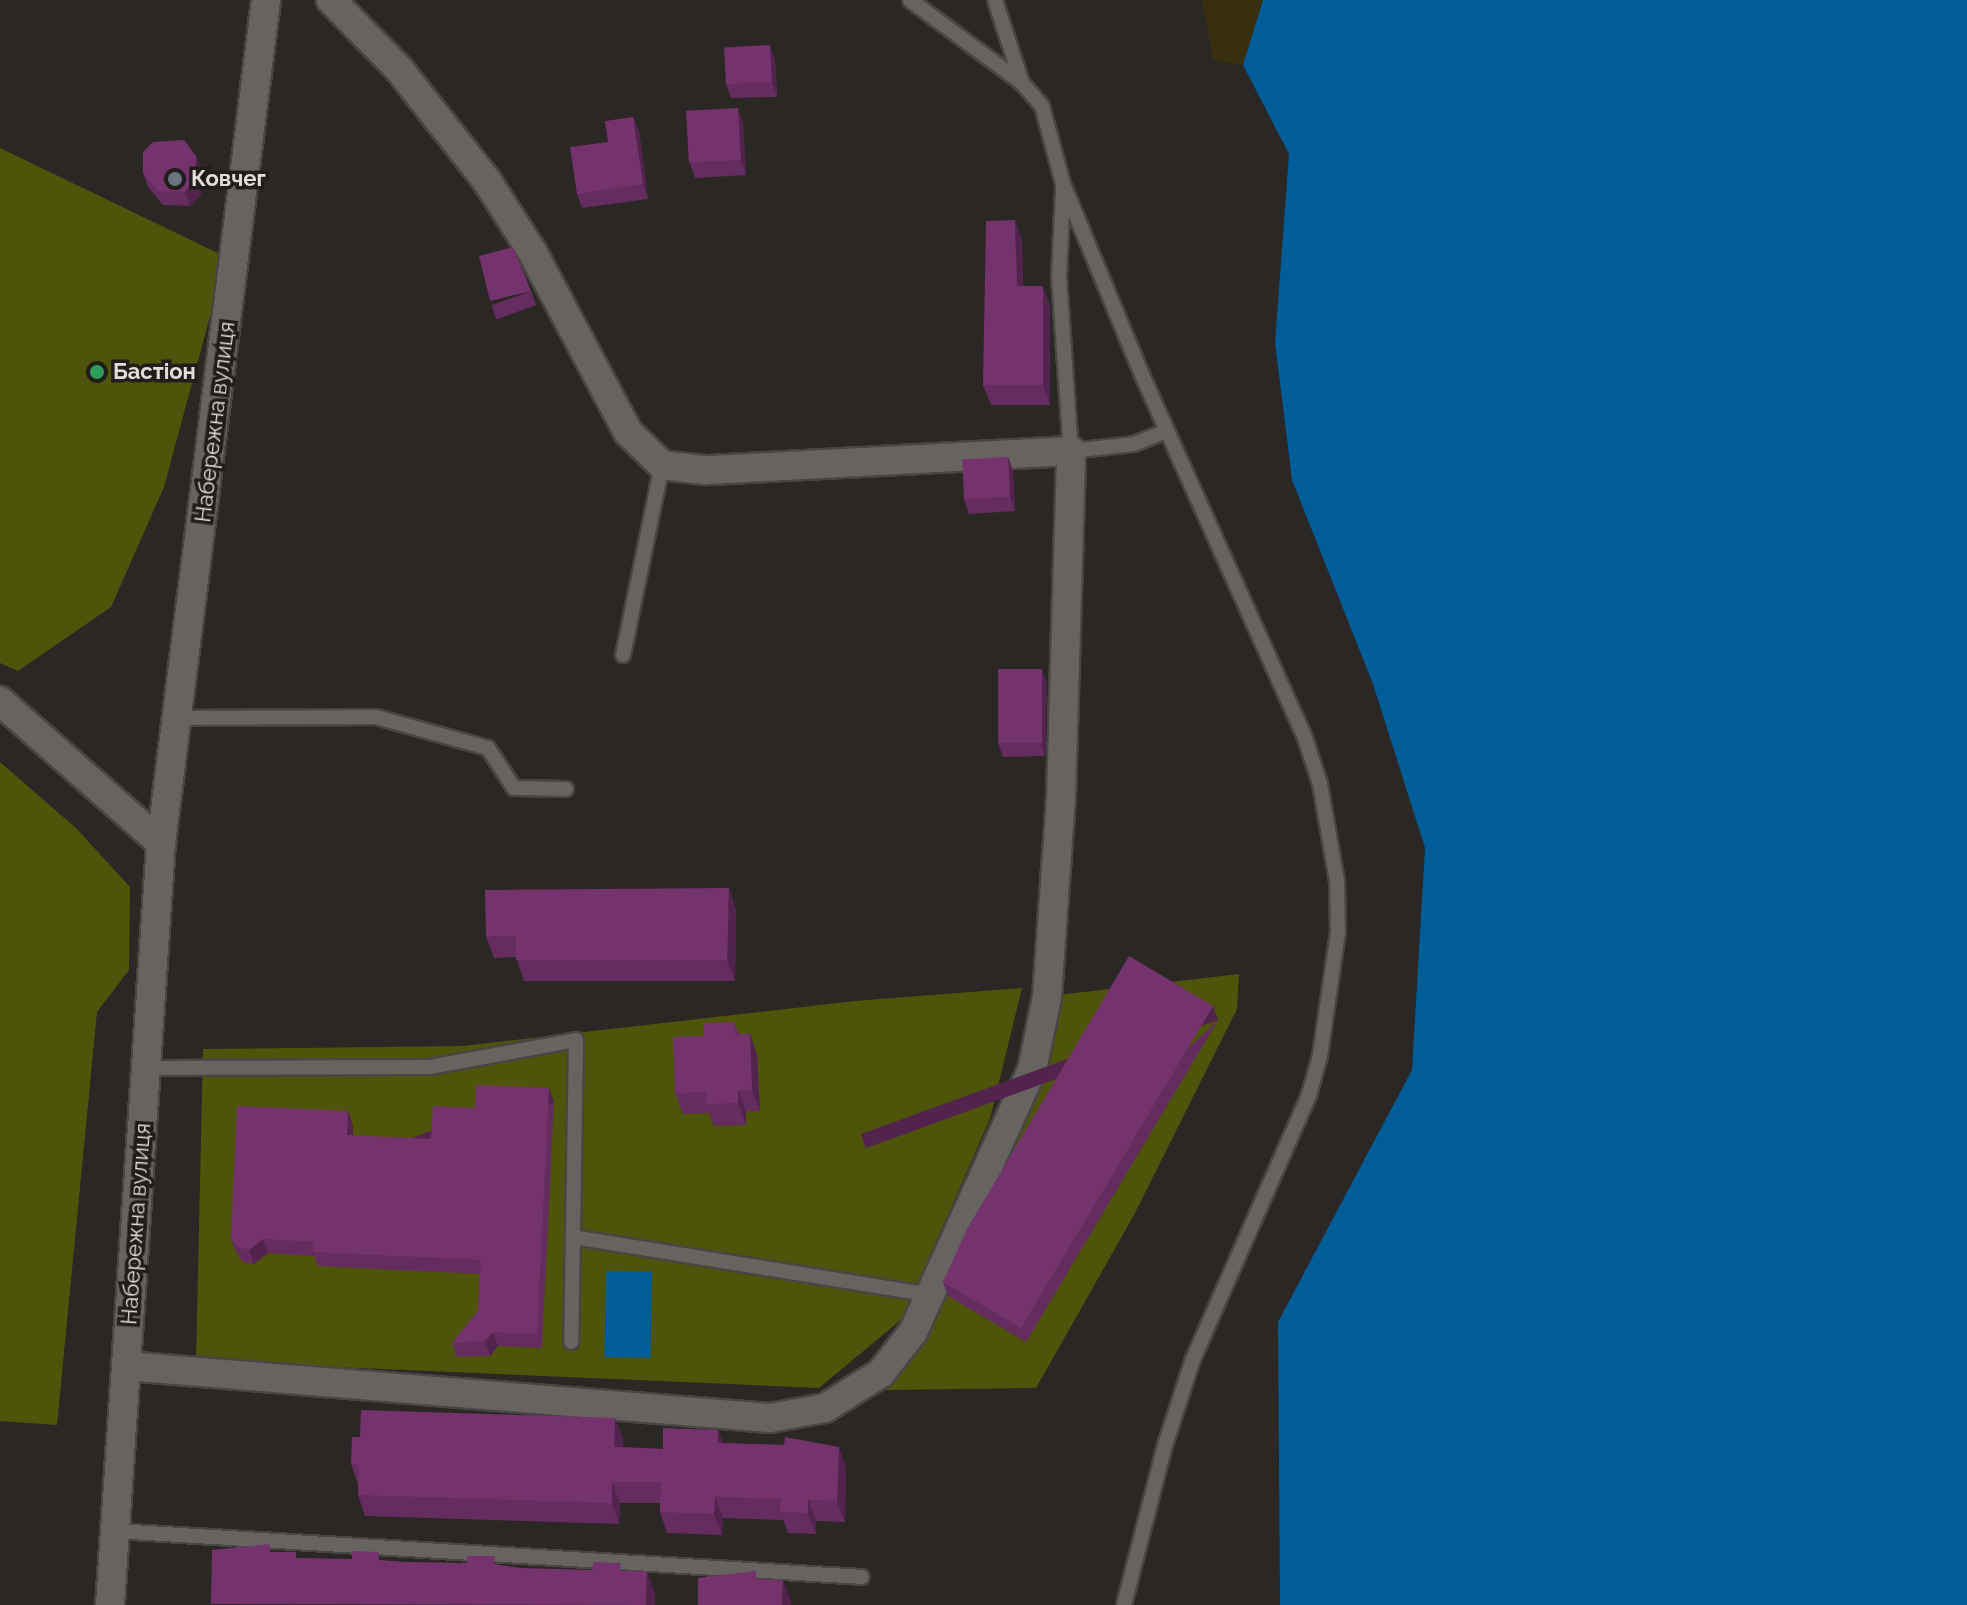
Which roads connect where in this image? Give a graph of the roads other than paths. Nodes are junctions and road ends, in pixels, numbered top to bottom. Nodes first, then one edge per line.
1 (266, 0) edge
2 (331, 0) edge
3 (910, 0) edge
4 (995, 0) edge
5 (1022, 83) junction
6 (1063, 184) junction
7 (1166, 431) junction
8 (1071, 451) junction
9 (662, 465) junction
10 (623, 655) dead end
11 (0, 701) edge
12 (179, 718) junction
13 (566, 789) dead end
14 (161, 843) junction
15 (147, 1068) junction
16 (573, 1237) junction
17 (931, 1295) junction
18 (571, 1342) dead end
19 (126, 1366) junction
20 (115, 1531) junction
21 (862, 1577) dead end
22 (110, 1605) edge
23 (1124, 1605) edge

1 - 12 street, Набережна вулиця
2 - 9 street
3 - 5 lane
4 - 5 lane
5 - 6 lane
6 - 7 lane
6 - 8 lane
7 - 8 lane
7 - 23 lane
8 - 9 street
8 - 17 street
9 - 10 lane
11 - 14 street
12 - 13 lane
12 - 14 street, Набережна вулиця
14 - 15 street, Набережна вулиця
15 - 16 lane
15 - 19 street, Набережна вулиця
16 - 17 lane
16 - 18 lane
17 - 19 street
19 - 20 street, Набережна вулиця
20 - 21 lane
20 - 22 street, Набережна вулиця

